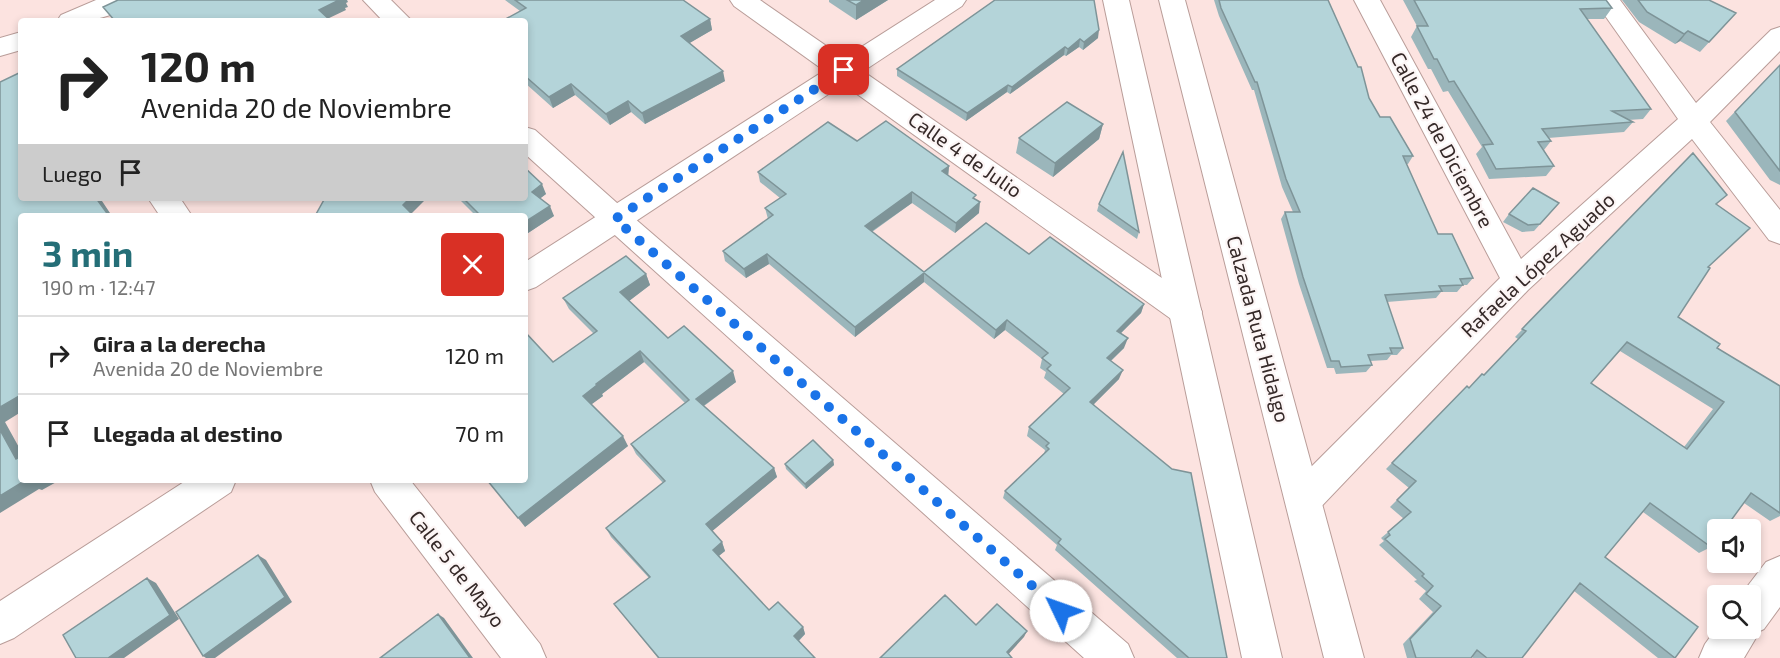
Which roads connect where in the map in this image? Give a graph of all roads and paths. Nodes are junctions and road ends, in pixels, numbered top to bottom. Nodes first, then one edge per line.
1 (119, 0) edge
2 (376, 0) edge
3 (743, 0) edge
4 (953, 0) edge
5 (1116, 0) edge
6 (1172, 0) edge
7 (1367, 0) edge
8 (1607, 0) edge
9 (77, 18) edge
10 (396, 18) edge
11 (1780, 36) edge
12 (18, 42) edge
13 (0, 47) edge
14 (844, 70) junction
15 (1695, 121) junction
16 (528, 140) edge
17 (165, 201) edge
18 (175, 213) edge
19 (615, 219) junction
20 (1780, 232) edge
21 (528, 276) edge
22 (1516, 281) junction
23 (1186, 312) junction
24 (213, 483) edge
25 (390, 483) edge
26 (1303, 500) junction
27 (1780, 575) edge
28 (1761, 600) edge
29 (0, 624) edge
30 (1733, 639) edge
31 (526, 658) edge
32 (1114, 658) edge
33 (1262, 658) edge
34 (1344, 658) edge
35 (1719, 658) edge

1 - 9 street
2 - 10 street
3 - 14 street, Calle 4 de Julio
4 - 14 street
5 - 23 street
6 - 26 street, Calzada Ruta Hidalgo
7 - 22 street, Calle 24 de Diciembre
8 - 15 street
11 - 15 street, Rafaela López Aguado
12 - 13 street
14 - 19 street
14 - 23 street, Calle 4 de Julio
15 - 20 street
15 - 22 street, Rafaela López Aguado
16 - 19 street
17 - 18 street
19 - 21 street
19 - 32 street
22 - 26 street, Rafaela López Aguado
23 - 33 street
24 - 29 street
25 - 31 street, Calle 5 de Mayo
26 - 34 street, Calzada Ruta Hidalgo
27 - 28 street
30 - 35 street

